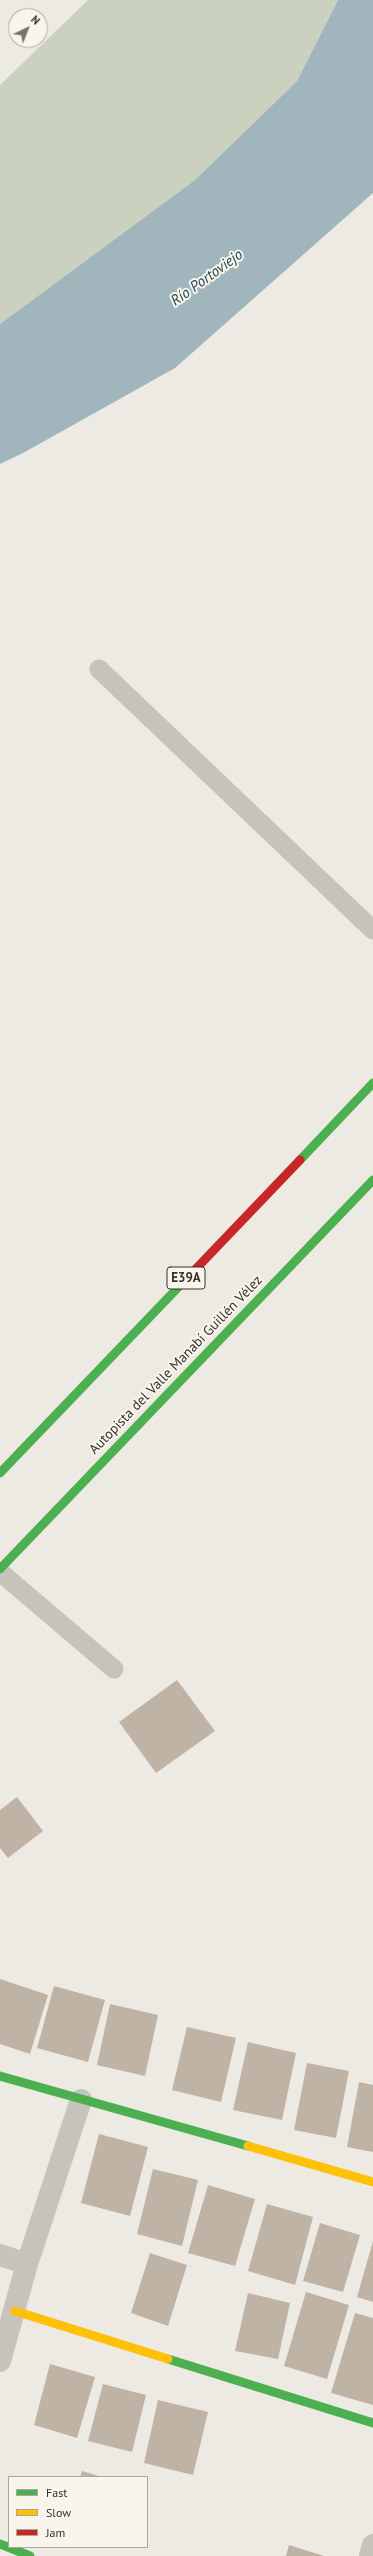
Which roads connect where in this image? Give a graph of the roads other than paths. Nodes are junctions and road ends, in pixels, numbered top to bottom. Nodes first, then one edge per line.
1 (99, 669) dead end
2 (373, 930) edge
3 (373, 1083) edge
4 (373, 1180) edge
5 (0, 1473) edge
6 (0, 1570) edge
7 (114, 1669) dead end
8 (0, 2076) edge
9 (82, 2100) junction
10 (373, 2182) edge
11 (0, 2255) edge
12 (27, 2264) junction
13 (15, 2311) junction
14 (0, 2361) edge
15 (373, 2423) edge
16 (373, 2546) edge
17 (10, 2548) edge
18 (30, 2556) edge
19 (370, 2556) edge

1 - 2 lane
3 - 5 main road, E39A
4 - 6 main road, Autopista del Valle Manabí Guillén Vélez
6 - 7 lane
8 - 9 main road
9 - 10 main road
9 - 12 street
11 - 12 street
12 - 13 street
13 - 14 street
13 - 15 main road
16 - 19 street
17 - 18 main road

